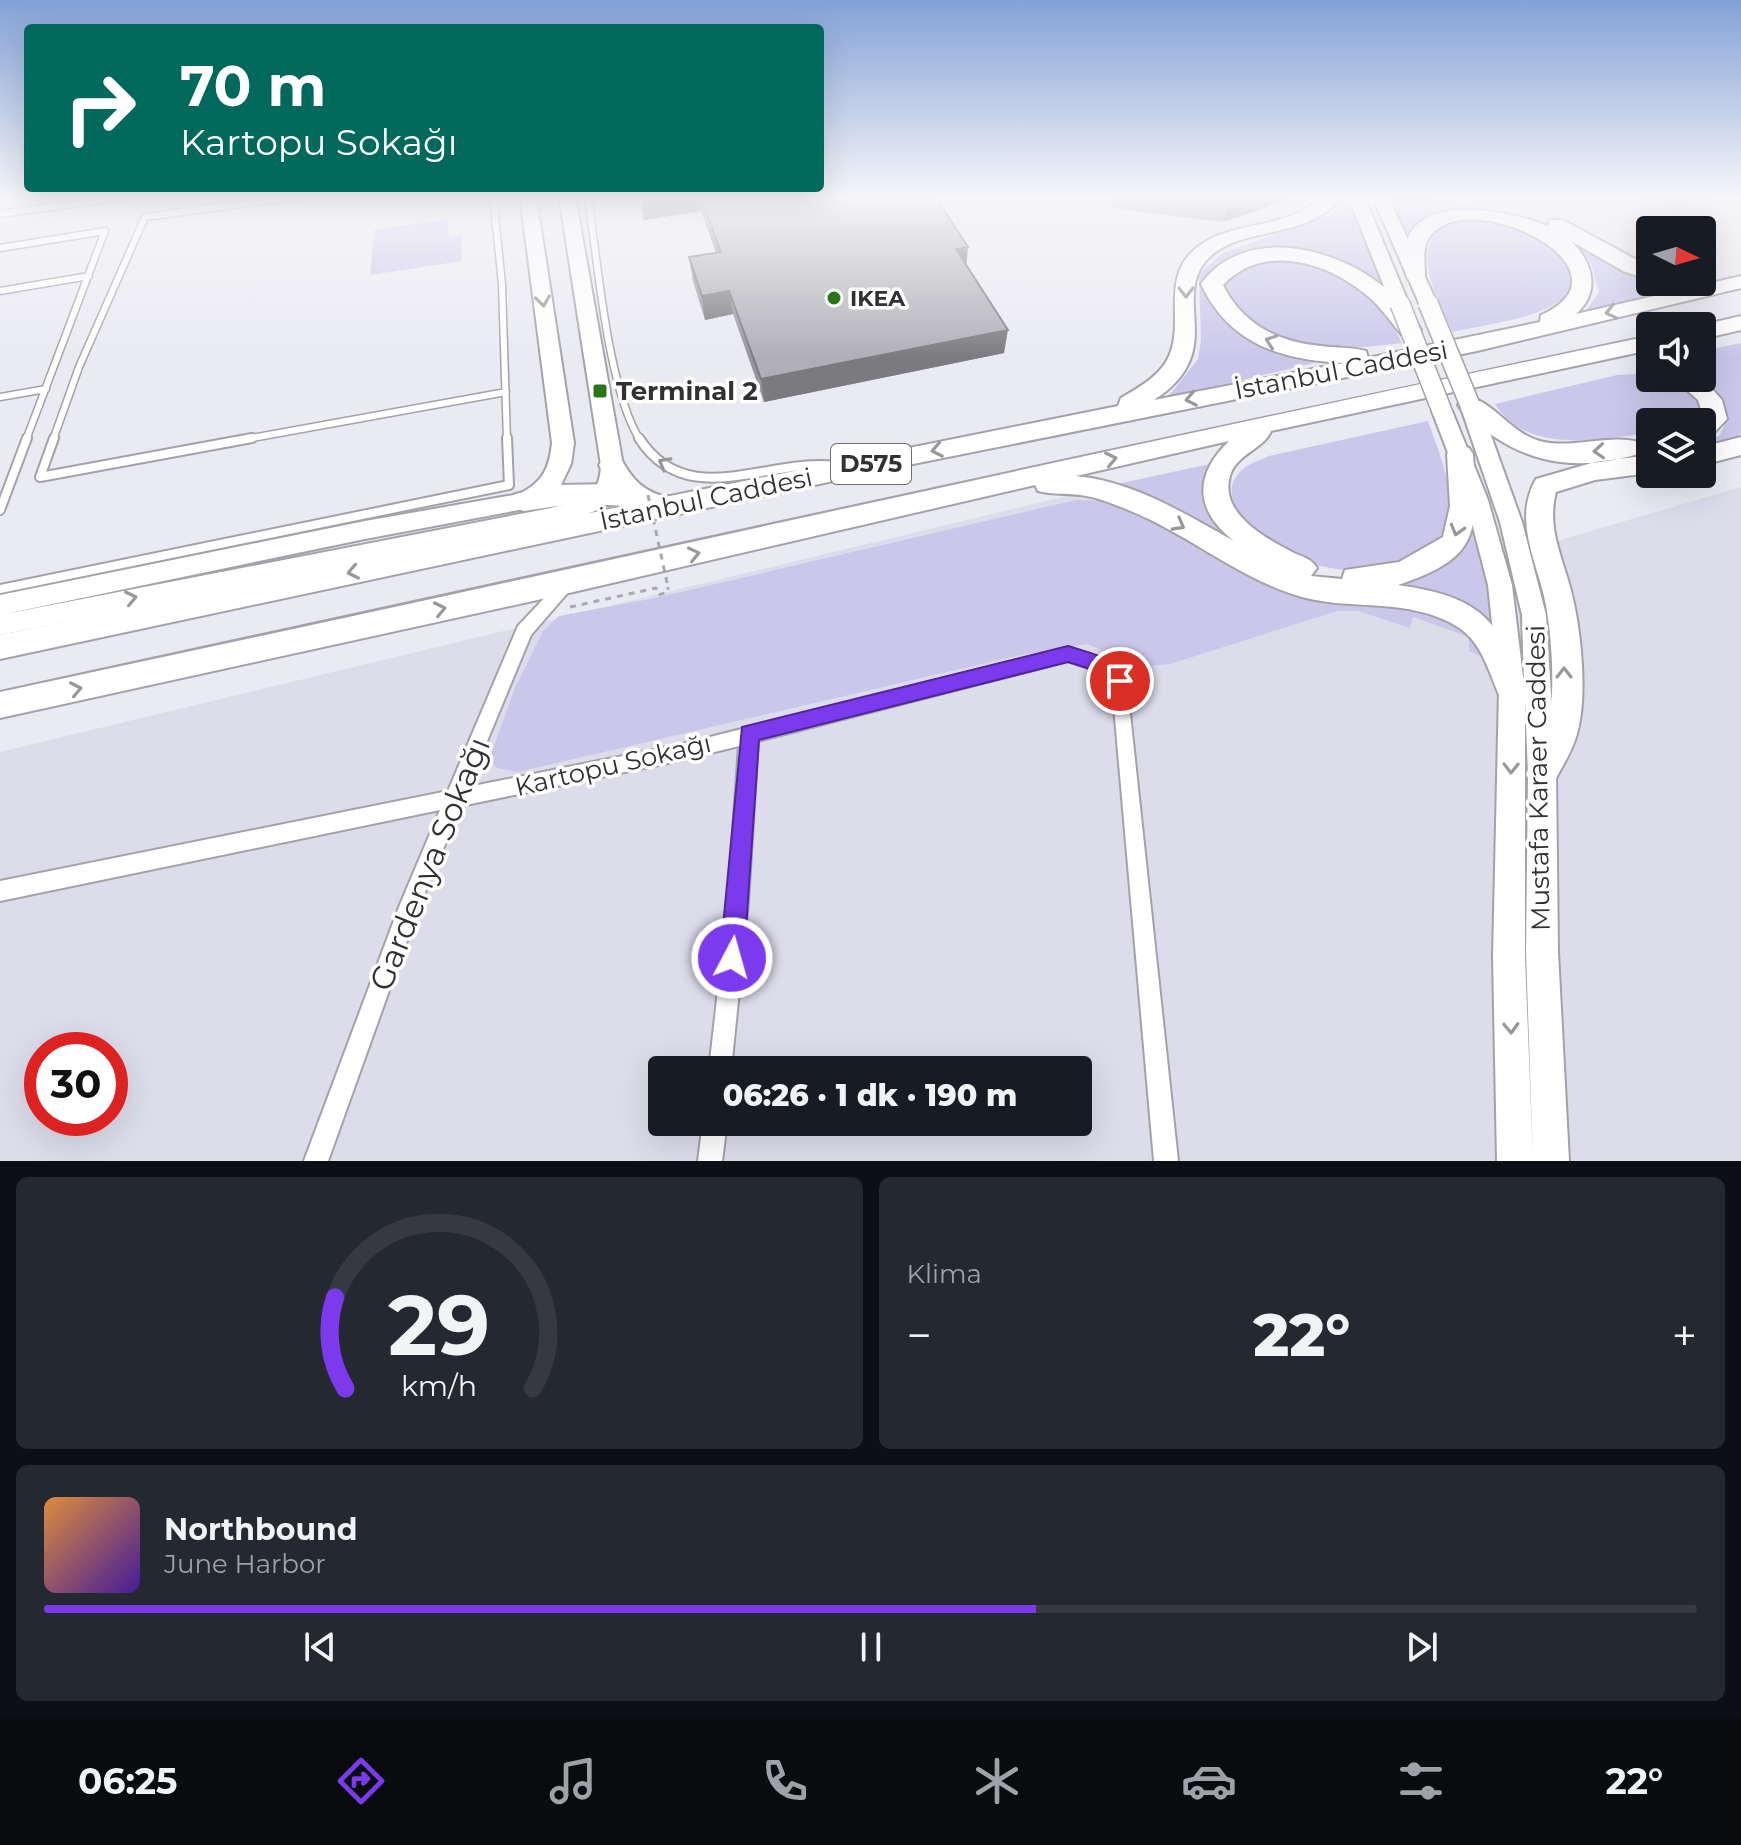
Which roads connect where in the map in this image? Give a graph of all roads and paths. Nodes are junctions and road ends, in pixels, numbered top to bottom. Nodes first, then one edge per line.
1 (98, 250) edge
2 (130, 250) edge
3 (499, 250) edge
4 (536, 250) edge
5 (576, 250) edge
6 (597, 250) edge
7 (1210, 250) edge
8 (1375, 250) edge
9 (1404, 250) edge
10 (1415, 250) edge
11 (1570, 250) edge
12 (1603, 250) edge
13 (1636, 269) edge
14 (1415, 275) junction
15 (89, 276) junction
16 (1741, 280) edge
17 (1716, 281) edge
18 (0, 291) edge
19 (1393, 302) junction
20 (1741, 323) edge
21 (1716, 329) edge
22 (1410, 330) joint
23 (1477, 344) junction
24 (1636, 346) edge
25 (1403, 358) junction
26 (1636, 363) edge
27 (1485, 379) junction
28 (46, 389) junction
29 (506, 392) junction
30 (0, 397) edge
31 (1470, 405) junction
32 (1099, 418) junction
33 (1278, 421) junction
34 (1636, 446) edge
35 (1741, 446) edge
36 (1716, 452) edge
37 (1460, 454) junction
38 (612, 465) junction
39 (1636, 466) edge
40 (849, 469) junction
41 (970, 490) junction
42 (608, 492) junction
43 (650, 500) junction
44 (524, 501) junction
45 (0, 510) edge
46 (569, 582) junction
47 (0, 589) edge
48 (0, 605) edge
49 (538, 614) junction
50 (0, 625) edge
51 (0, 647) edge
52 (1512, 690) junction
53 (0, 705) edge
54 (749, 733) junction
55 (1542, 774) junction
56 (454, 799) junction
57 (0, 891) edge
58 (722, 1056) edge
59 (713, 1136) edge
60 (316, 1161) edge
61 (710, 1161) edge
62 (1166, 1161) edge
63 (1515, 1161) edge
64 (1551, 1161) edge

1 - 15 lane
2 - 29 lane
3 - 29 lane
4 -> 44 main road
5 - 38 main road
40 -> 6 lane
7 -> 32 highway
8 - 19 main road
9 - 14 main road, Mustafa Karaer Caddesi
10 - 14 highway
11 - 23 highway
12 - 13 highway
14 - 31 main road, Mustafa Karaer Caddesi, bridge
15 - 18 lane
15 - 28 lane
16 - 17 highway
16 -> 23 highway, İstanbul Caddesi / D575
19 - 22 highway
25 -> 19 highway
20 - 21 highway
22 - 37 main road, Mustafa Karaer Caddesi, bridge
23 - 25 highway, İstanbul Caddesi / D575
24 - 27 highway, İstanbul Caddesi
25 -> 32 highway, İstanbul Caddesi / D575
26 - 27 highway
27 - 33 highway, İstanbul Caddesi
28 - 30 lane
28 - 45 lane
29 - 47 lane
34 -> 31 highway
31 - 55 main road, Mustafa Karaer Caddesi
32 -> 40 highway, İstanbul Caddesi / D575
37 -> 33 highway
41 -> 33 highway, İstanbul Caddesi
35 - 36 highway
37 - 52 main road, Mustafa Karaer Caddesi
38 - 42 main road
38 - 43 highway
55 -> 39 highway
40 - 43 highway, İstanbul Caddesi / D575
46 -> 41 highway, İstanbul Caddesi
41 -> 52 highway
42 - 43 highway
42 - 44 highway
50 -> 42 main road
43 - 49 path, bridge
43 -> 51 highway, İstanbul Caddesi / D575
44 - 48 main road
46 - 49 street, Gardenya Sokağı
53 -> 46 highway, İstanbul Caddesi
49 - 56 street, Gardenya Sokağı
52 -> 63 main road, Mustafa Karaer Caddesi
54 - 56 street, Kartopu Sokağı
54 - 58 street
54 - 62 street, Kartopu Sokağı
55 - 64 main road, Mustafa Karaer Caddesi
56 - 57 street, Kartopu Sokağı
56 - 60 street, Gardenya Sokağı
59 - 61 street

